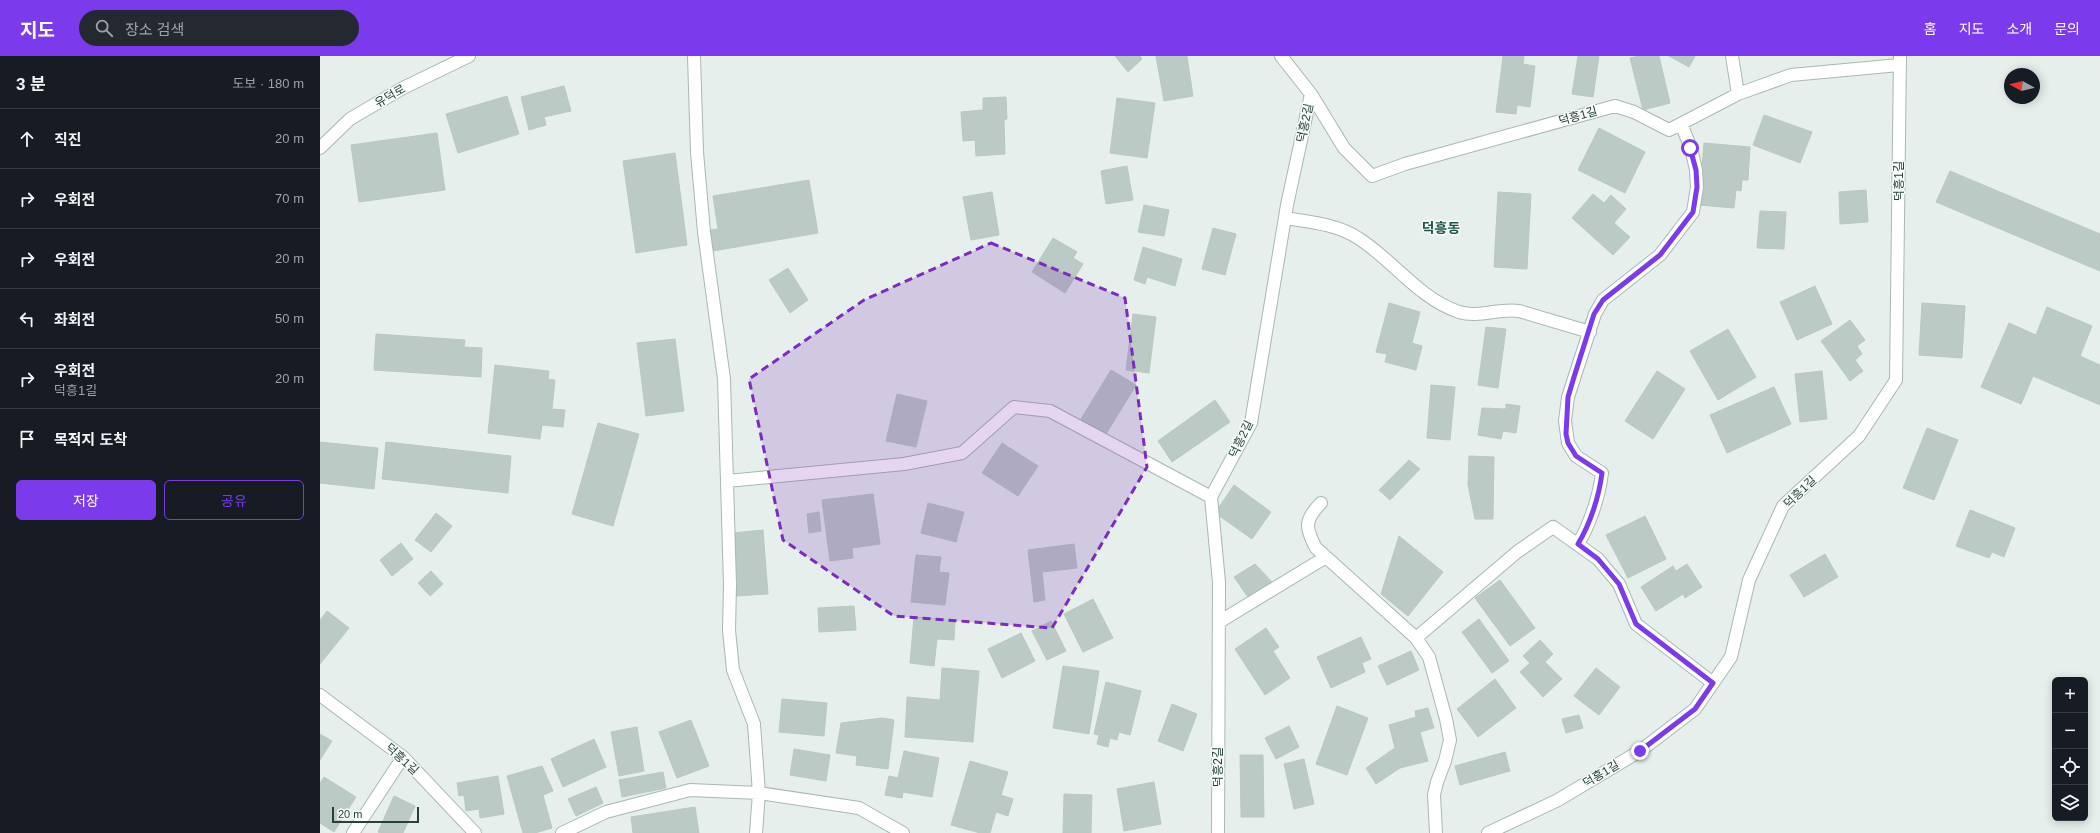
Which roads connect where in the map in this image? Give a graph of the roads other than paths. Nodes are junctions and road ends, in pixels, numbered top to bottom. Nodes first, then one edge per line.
1 (469, 56) edge
2 (694, 56) edge
3 (1281, 56) edge
4 (1732, 56) edge
5 (1900, 61) edge
6 (1311, 94) junction
7 (1738, 94) junction
8 (1681, 124) junction
9 (320, 148) edge
10 (1285, 218) junction
11 (1590, 332) junction
12 (727, 481) junction
13 (1211, 497) junction
14 (1321, 503) dead end
15 (1578, 544) junction
16 (1326, 557) junction
17 (1219, 622) junction
18 (1416, 638) junction
19 (1713, 683) junction
20 (320, 695) edge
21 (403, 757) junction
22 (759, 793) junction
23 (353, 833) edge
24 (475, 833) edge
25 (562, 833) edge
26 (756, 833) edge
27 (902, 833) edge
28 (1218, 833) edge
29 (1436, 833) edge
30 (1488, 833) edge

1 - 9 street, 유덕로
2 - 12 street
3 - 6 street, 덕흥2길
4 - 7 street
5 - 7 street, 덕흥1길
5 - 19 street, 덕흥1길
6 - 8 street, 덕흥1길
6 - 10 street, 덕흥2길
7 - 8 street, 덕흥1길
8 - 11 street
10 - 11 street
10 - 13 street, 덕흥2길
11 - 15 street
12 - 13 street
12 - 22 street
13 - 17 street, 덕흥2길
14 - 16 street
15 - 18 street
15 - 19 street
16 - 17 street
16 - 18 street
17 - 28 street, 덕흥2길
18 - 29 street
19 - 30 street, 덕흥1길
20 - 21 street, 덕흥1길
21 - 23 street
21 - 24 street, 덕흥1길
22 - 25 street
22 - 26 street
22 - 27 street

